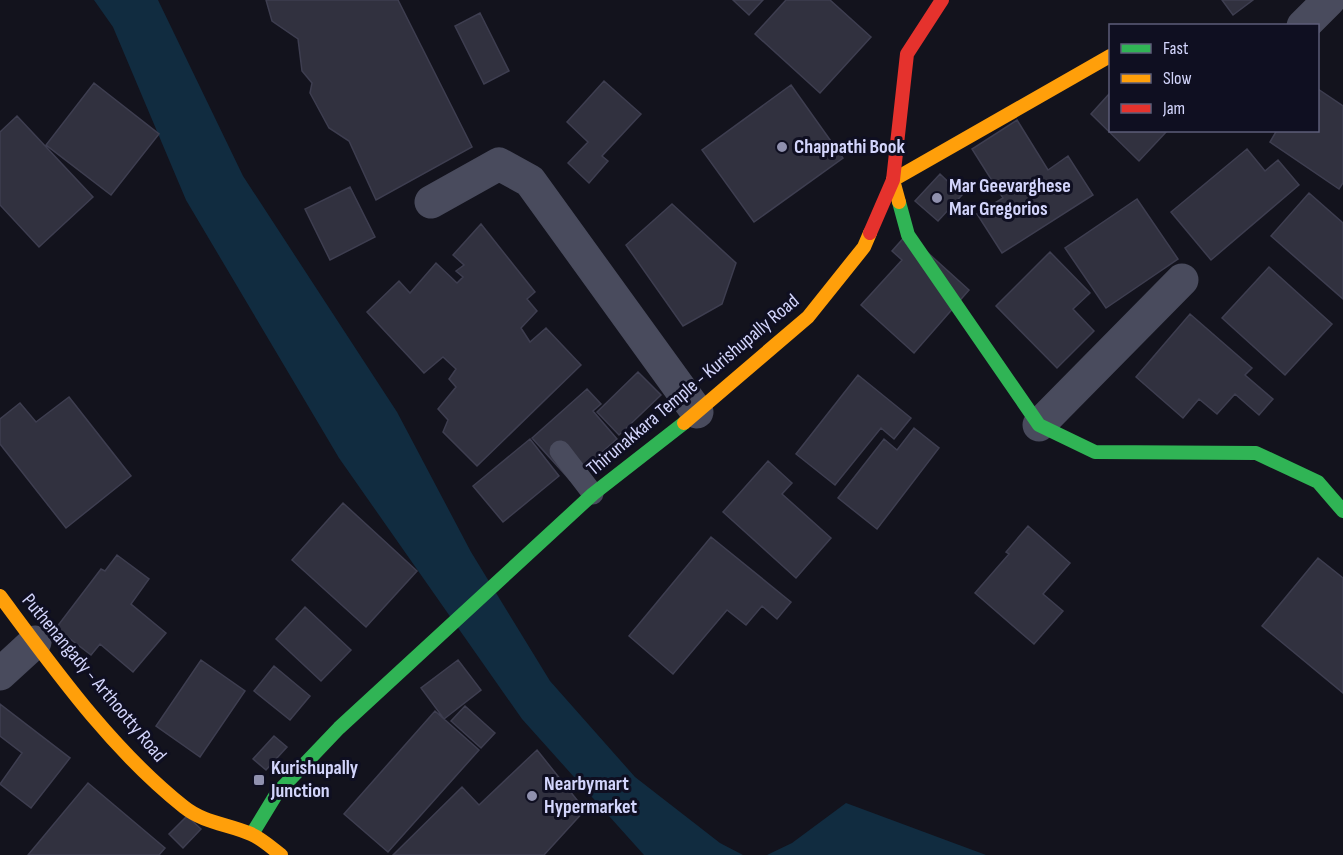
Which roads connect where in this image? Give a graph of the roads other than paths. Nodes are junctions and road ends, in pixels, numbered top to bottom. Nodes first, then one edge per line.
1 (942, 0) edge
2 (1329, 0) edge
3 (1305, 24) edge
4 (1109, 57) edge
5 (893, 180) junction
6 (431, 202) dead end
7 (1182, 280) dead end
8 (697, 412) junction
9 (1039, 425) junction
10 (560, 451) dead end
11 (593, 494) junction
12 (1343, 512) edge
13 (0, 596) edge
14 (35, 642) junction
15 (0, 674) edge
16 (252, 834) junction
17 (281, 855) edge

1 - 5 main road, Thirunakkara Temple - Kurishupally Road
2 - 3 street
4 - 5 main road
5 - 8 main road, Thirunakkara Temple - Kurishupally Road
5 - 9 main road
6 - 8 street
7 - 9 street
8 - 11 main road, Thirunakkara Temple - Kurishupally Road
9 - 12 main road
10 - 11 lane
11 - 16 main road, Thirunakkara Temple - Kurishupally Road
13 - 14 main road, Puthenangady - Arthootty Road
14 - 15 street
14 - 16 main road, Puthenangady - Arthootty Road
16 - 17 main road

